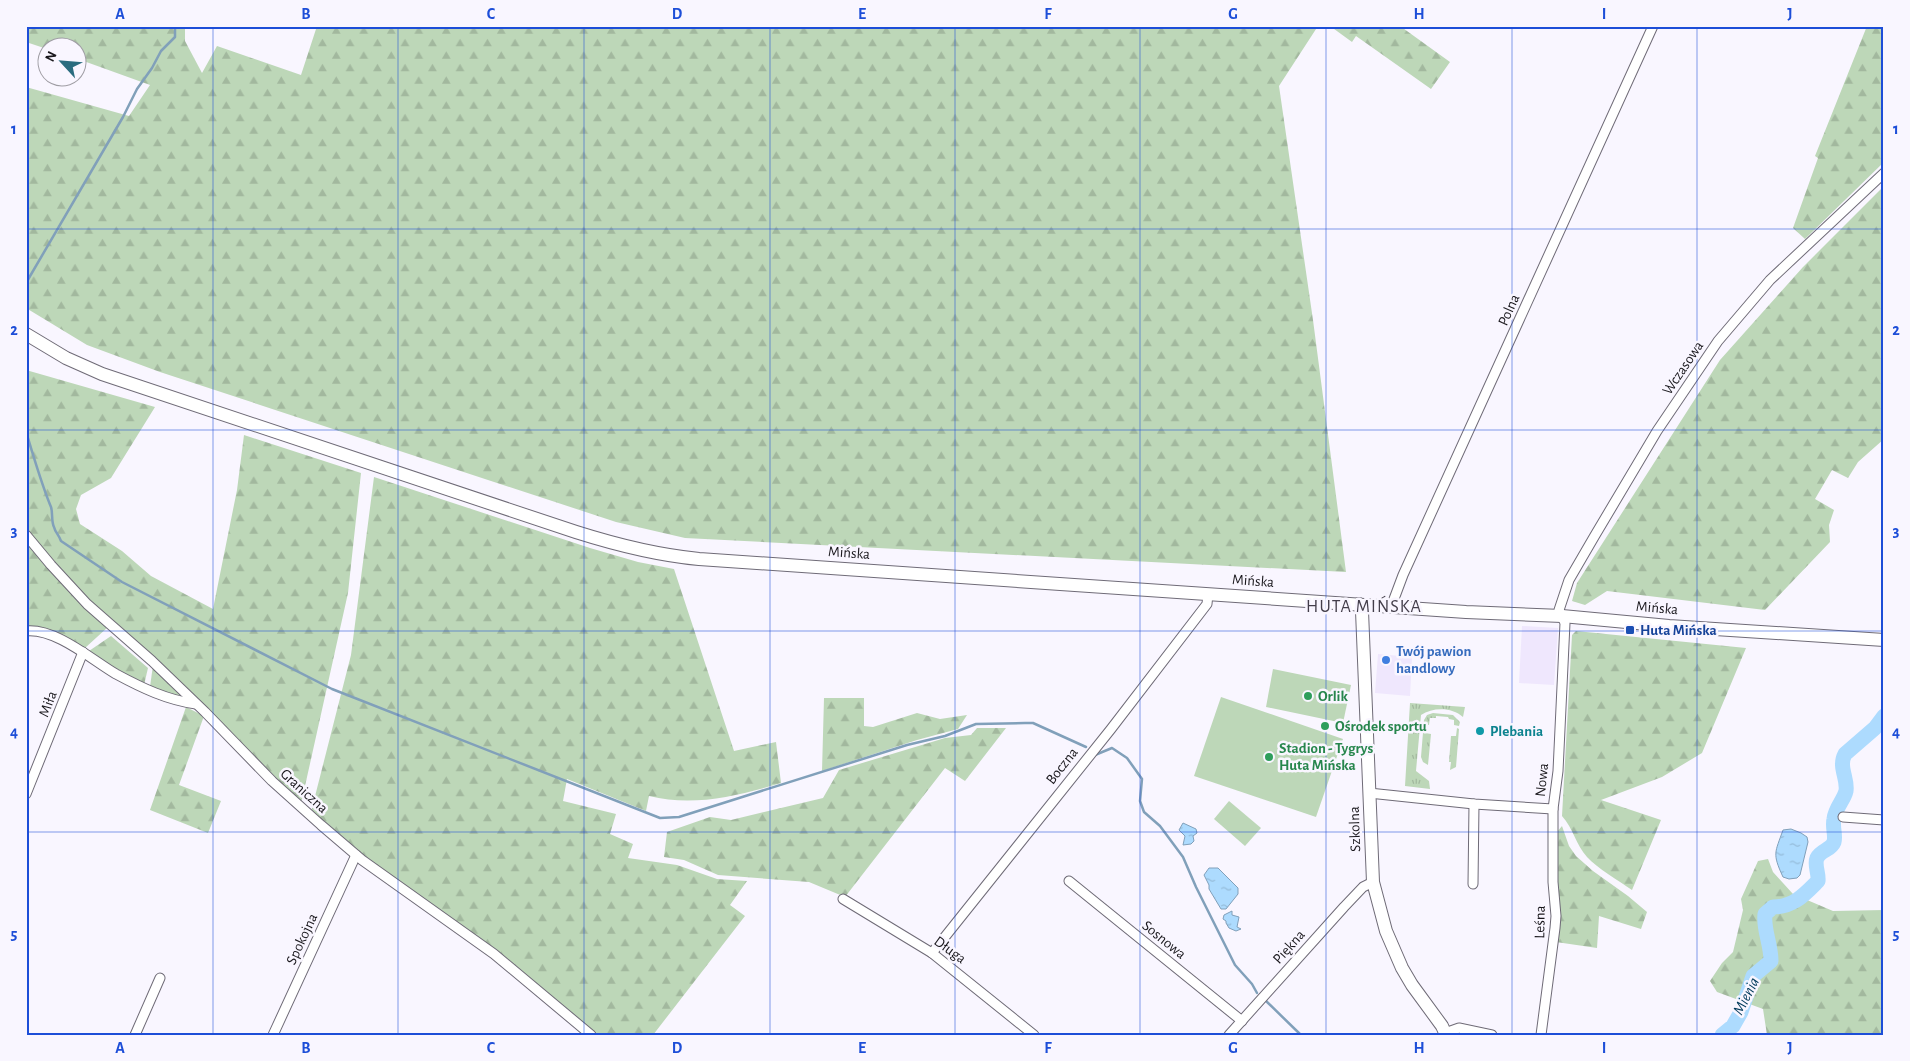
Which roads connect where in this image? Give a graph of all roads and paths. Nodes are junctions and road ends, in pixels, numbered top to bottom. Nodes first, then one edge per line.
1 (1653, 26) edge
2 (1884, 173) edge
3 (26, 334) edge
4 (26, 535) edge
5 (1208, 594) junction
6 (1359, 604) junction
7 (1391, 607) junction
8 (1562, 616) junction
9 (28, 633) edge
10 (1884, 640) edge
11 (84, 652) junction
12 (196, 704) junction
13 (1370, 793) junction
14 (26, 794) edge
15 (1474, 804) junction
16 (1553, 809) junction
17 (1844, 817) dead end
18 (1884, 820) edge
19 (356, 855) junction
20 (1069, 880) dead end
21 (1373, 882) junction
22 (1472, 884) dead end
23 (843, 899) dead end
24 (932, 953) junction
25 (160, 978) dead end
26 (1242, 1021) junction
27 (1445, 1034) edge
28 (135, 1035) edge
29 (273, 1035) edge
30 (591, 1035) edge
31 (1034, 1035) edge
32 (1229, 1035) edge
33 (1492, 1035) edge
34 (1540, 1035) edge

1 - 7 street, Polna
2 - 8 street, Wczasowa
3 - 5 main road, Mińska
4 - 12 street, Graniczna
5 - 6 main road, Mińska
5 - 24 street, Boczna
6 - 7 main road, Mińska
6 - 13 main road, Szkolna
7 - 8 main road, Mińska
8 - 10 main road, Mińska
8 - 16 street, Nowa
9 - 11 street
11 - 12 street
11 - 14 street, Miła
12 - 19 street, Graniczna
13 - 15 street, Nowa
13 - 21 main road, Szkolna
15 - 16 street, Nowa
15 - 22 street
16 - 34 street, Leśna
17 - 18 street
19 - 29 street, Spokojna
19 - 30 street, Graniczna
20 - 26 street, Sosnowa
21 - 26 street, Piękna
21 - 27 main road, Szkolna
23 - 24 street, Długa
24 - 31 street, Długa
25 - 28 street
26 - 32 street, Piękna
27 - 33 street

